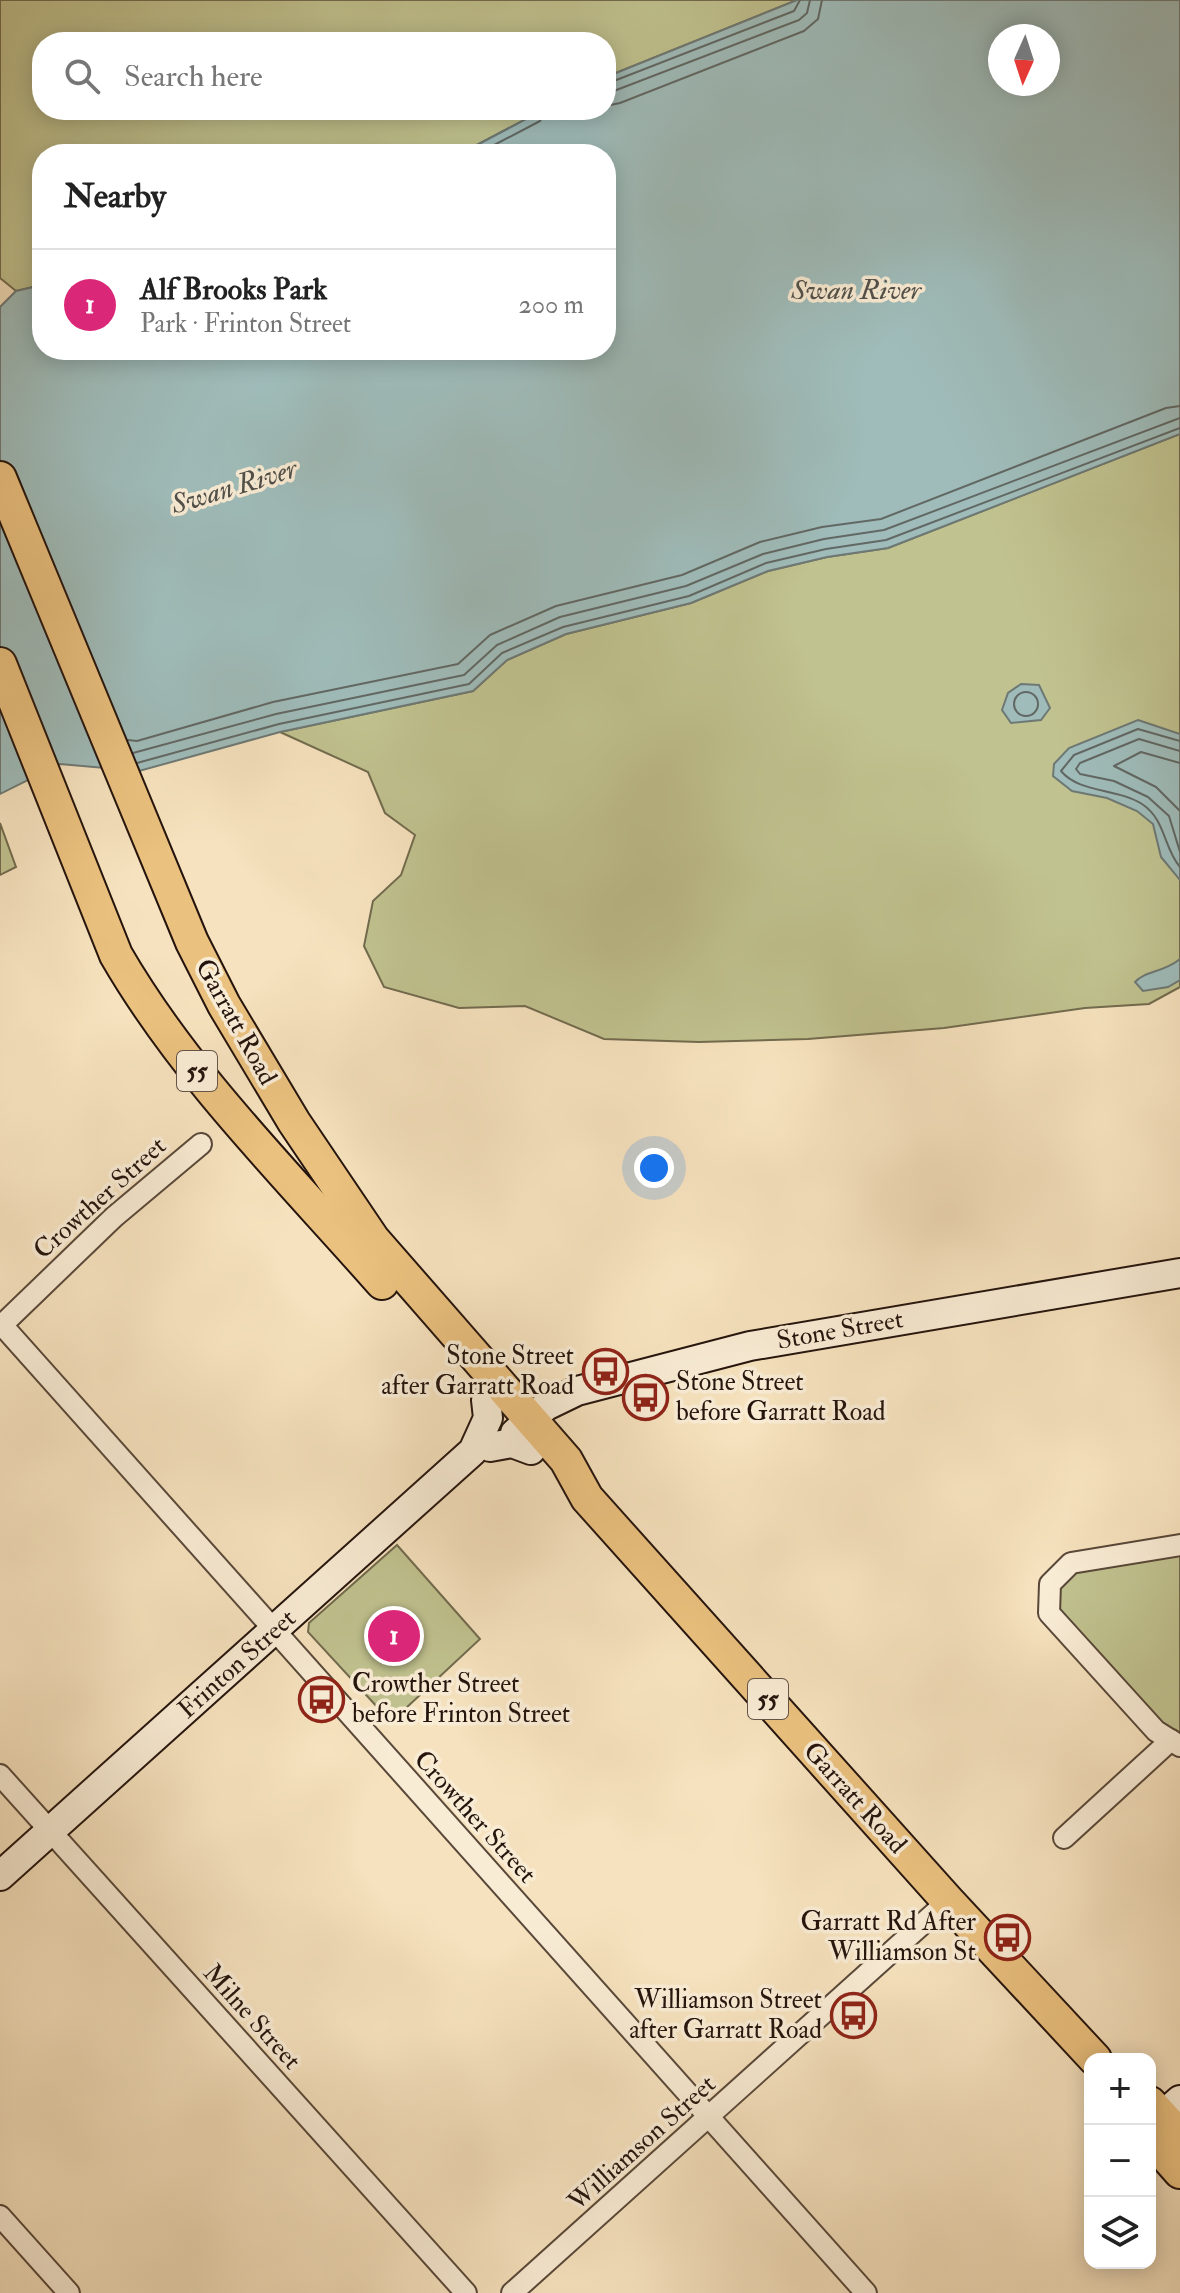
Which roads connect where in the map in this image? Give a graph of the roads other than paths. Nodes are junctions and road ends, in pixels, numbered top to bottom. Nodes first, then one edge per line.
1 (0, 478) edge
2 (0, 664) edge
3 (201, 1144) dead end
4 (1180, 1273) edge
5 (1, 1326) edge
6 (486, 1400) junction
7 (526, 1434) junction
8 (473, 1451) junction
9 (1180, 1545) edge
10 (275, 1630) junction
11 (1175, 1743) edge
12 (0, 1775) edge
13 (51, 1831) junction
14 (1064, 1838) dead end
15 (0, 1876) edge
16 (948, 1901) junction
17 (1089, 2053) edge
18 (707, 2119) junction
19 (1164, 2119) edge
20 (1180, 2172) edge
21 (0, 2216) edge
22 (69, 2293) edge
23 (466, 2293) edge
24 (512, 2293) edge
25 (866, 2293) edge

1 - 7 main road, Garratt Road / 55
2 - 6 main road, Garratt Road / 55
3 - 5 street, Crowther Street
4 - 7 street, Stone Street
5 - 10 street, Crowther Street
6 - 7 main road, Garratt Road / 55
6 - 8 street, Frinton Street
7 - 8 street
7 - 16 main road, Garratt Road / 55
8 - 10 street, Frinton Street
9 - 11 street
10 - 13 street, Frinton Street
10 - 18 street, Crowther Street
11 - 14 street
12 - 13 street, Milne Street
13 - 15 street, Frinton Street
13 - 23 street, Milne Street
16 - 17 main road, Garratt Road / 55
16 - 18 street, Williamson Street
18 - 24 street, Williamson Street
18 - 25 street, Crowther Street
19 - 20 main road
21 - 22 street

